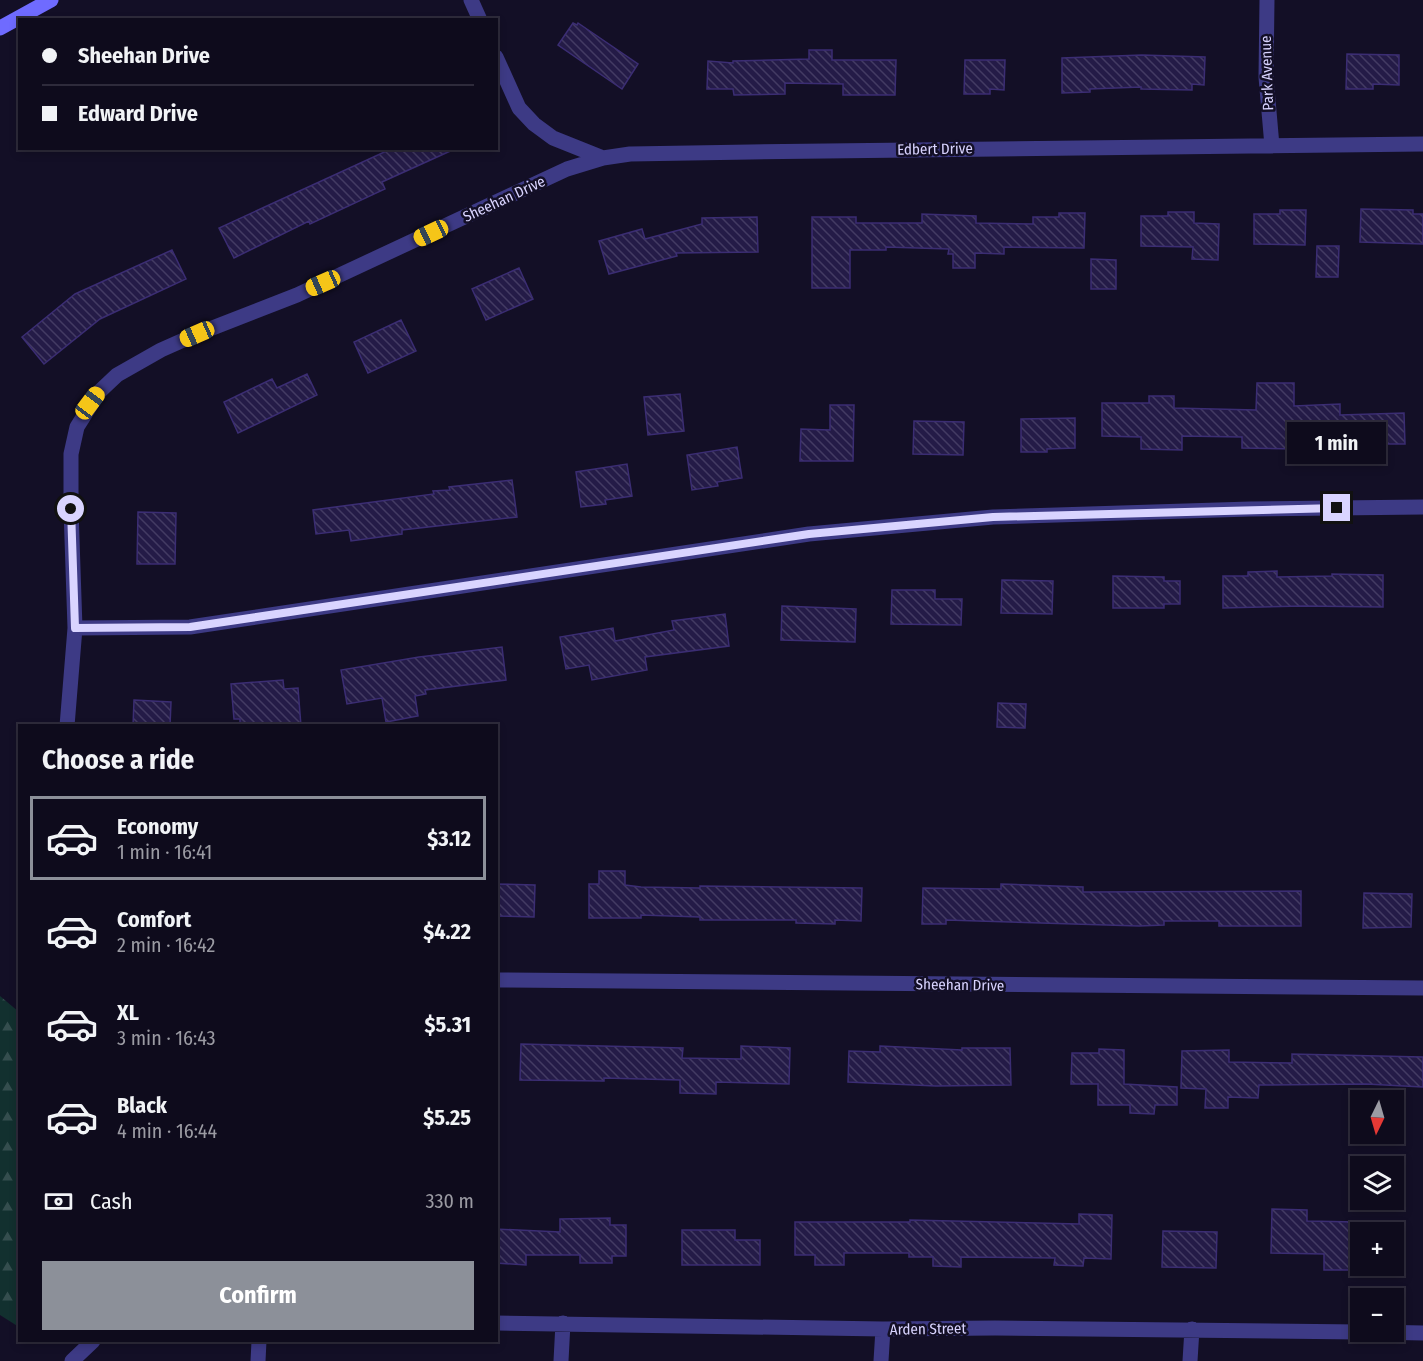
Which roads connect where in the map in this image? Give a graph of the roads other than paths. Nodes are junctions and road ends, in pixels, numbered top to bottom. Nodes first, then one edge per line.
1 (51, 0) edge
2 (471, 0) edge
3 (1267, 0) edge
4 (18, 18) edge
5 (18, 18) edge
6 (479, 18) edge
7 (0, 28) edge
8 (498, 61) edge
9 (1423, 144) edge
10 (1272, 146) junction
11 (603, 158) junction
12 (1423, 507) edge
13 (75, 628) junction
14 (67, 724) edge
15 (498, 980) edge
16 (1423, 988) edge
17 (498, 1323) edge
18 (563, 1323) junction
19 (883, 1329) junction
20 (1192, 1329) junction
21 (1350, 1332) edge
22 (1404, 1333) edge
23 (1423, 1333) edge
24 (92, 1342) edge
25 (260, 1342) edge
26 (72, 1361) edge
27 (258, 1361) edge
28 (561, 1361) edge
29 (881, 1361) edge
30 (1190, 1361) edge

1 - 4 main road
2 - 6 street
3 - 10 street, Park Avenue
5 - 7 main road
8 - 11 street, Edbert Drive
9 - 10 street, Edbert Drive
10 - 11 street, Edbert Drive
11 - 13 street, Sheehan Drive
12 - 13 street
13 - 14 street, Sheehan Drive
15 - 16 street, Sheehan Drive
17 - 18 street, Arden Street
18 - 19 street, Arden Street
18 - 28 street
19 - 20 street, Arden Street
19 - 29 street
20 - 21 street, Arden Street
20 - 30 street
22 - 23 street
24 - 26 street
25 - 27 street

